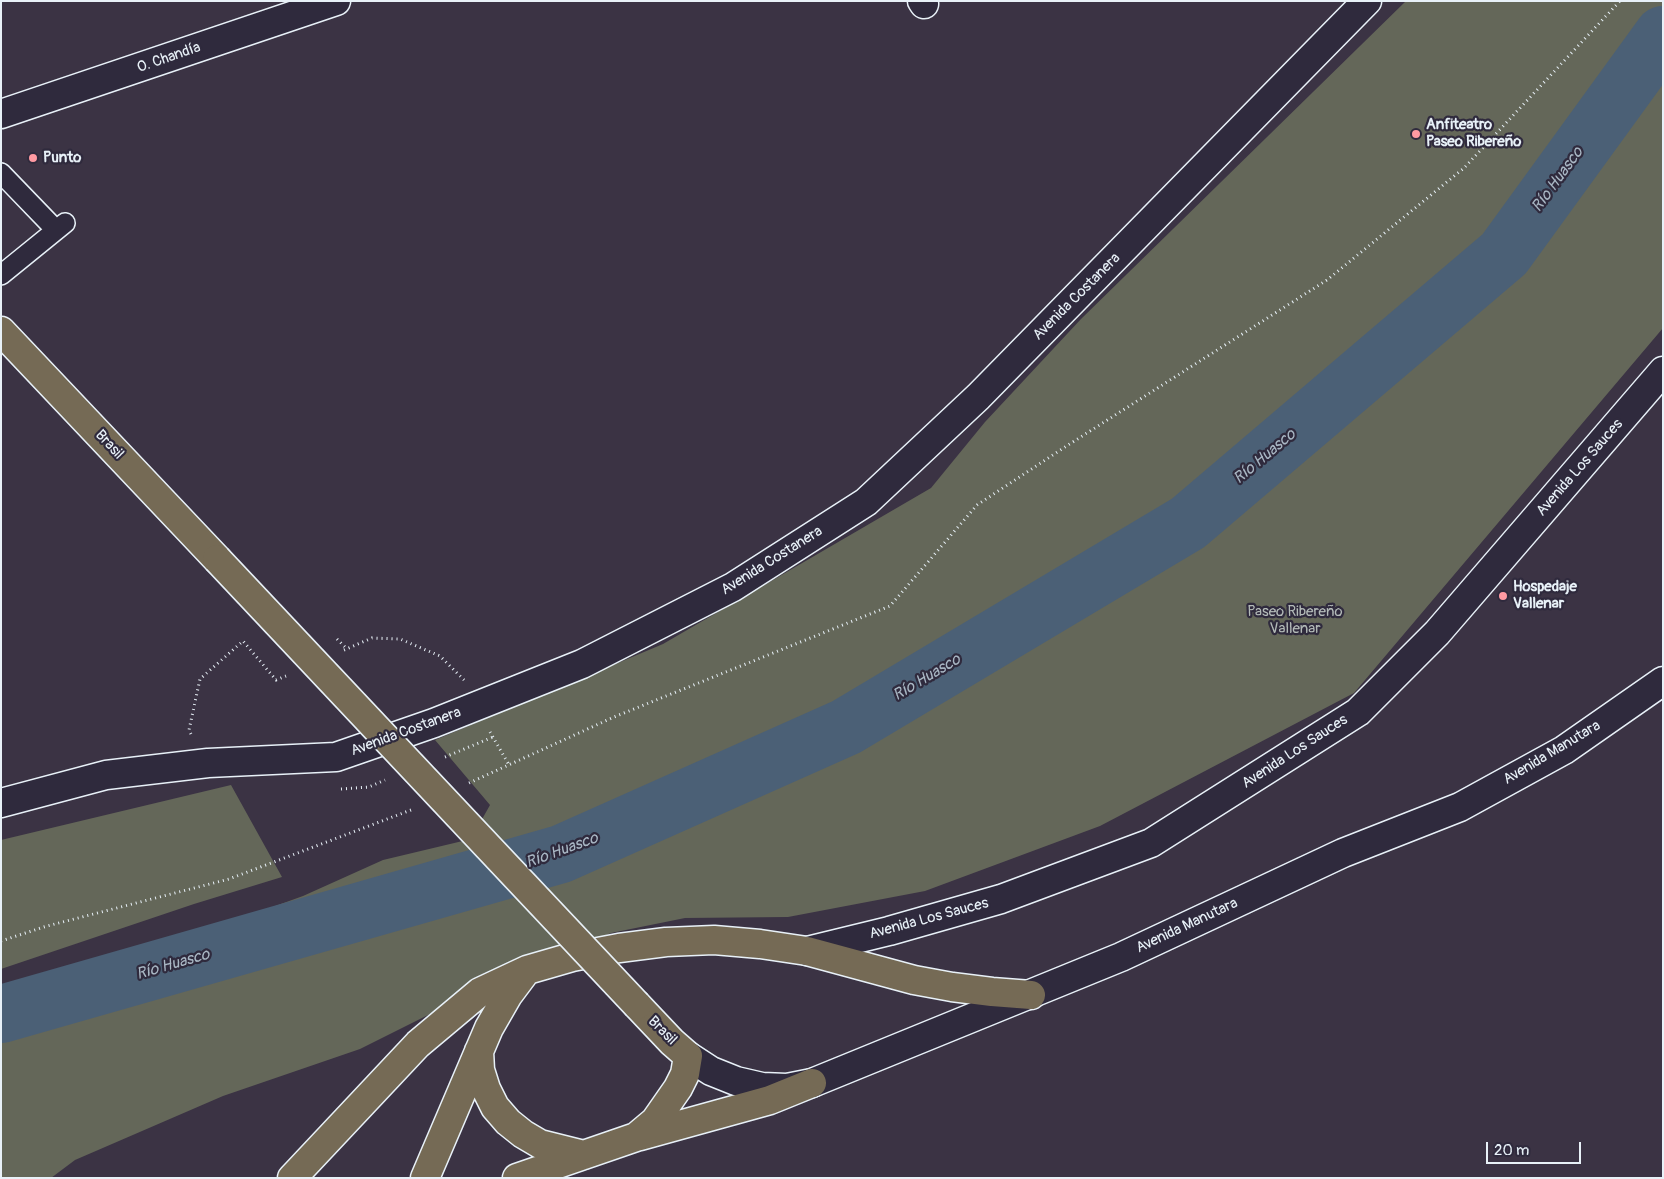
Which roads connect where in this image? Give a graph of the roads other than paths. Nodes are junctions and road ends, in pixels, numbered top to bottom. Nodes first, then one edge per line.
1 (336, 1) edge
2 (1367, 1) edge
3 (1, 114) edge
4 (1, 173) edge
5 (1, 275) edge
6 (1, 331) edge
7 (1663, 371) edge
8 (1663, 681) edge
9 (1, 803) edge
10 (807, 951) junction
11 (527, 970) junction
12 (1031, 995) junction
13 (479, 1051) junction
14 (688, 1056) junction
15 (812, 1083) junction
16 (636, 1137) junction
17 (322, 1145) junction
18 (584, 1155) junction
19 (292, 1178) edge
20 (311, 1178) edge
21 (425, 1178) edge
22 (517, 1178) edge

1 - 3 main road, O. Chandía
2 - 9 main road, Avenida Costanera
4 - 5 lane
6 - 14 main road, Brasil, bridge
7 - 10 main road, Avenida Los Sauces
8 - 12 main road, Avenida Manutara
10 - 11 main road
10 - 12 main road
11 - 13 main road
11 - 17 main road
12 - 15 main road, Avenida Manutara
13 - 18 main road
13 - 21 main road
14 - 15 main road, Avenida Manutara
14 - 16 main road
15 - 16 main road
16 - 18 main road
17 - 19 main road
17 - 20 main road
18 - 22 main road

